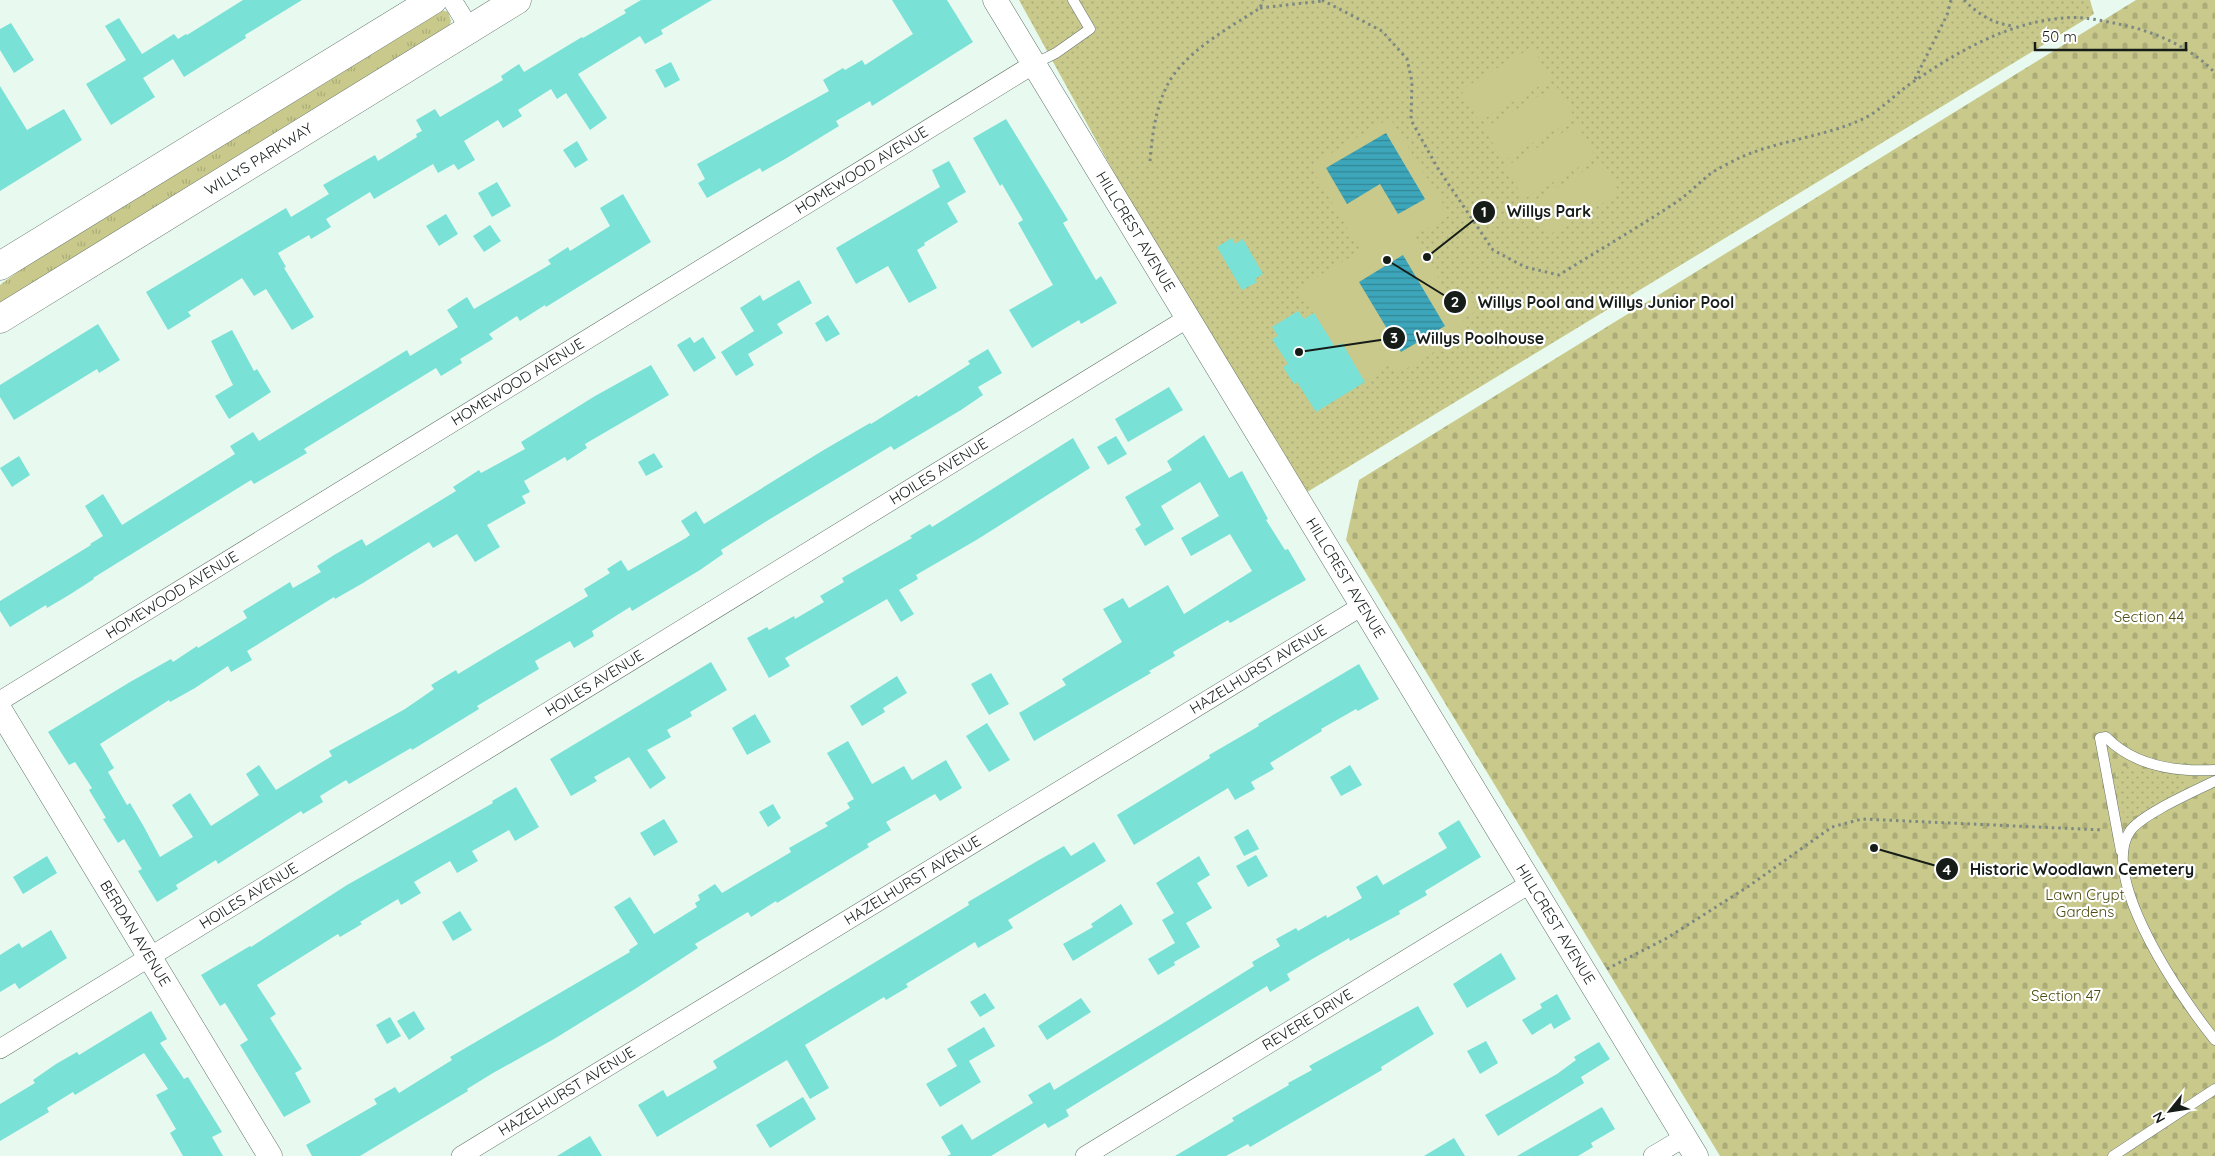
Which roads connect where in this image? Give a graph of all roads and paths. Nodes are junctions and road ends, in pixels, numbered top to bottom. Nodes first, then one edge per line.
1 (433, 0) edge
2 (452, 0) edge
3 (517, 0) edge
4 (995, 0) edge
5 (1073, 0) edge
6 (1263, 0) edge
7 (1322, 0) edge
8 (1951, 0) edge
9 (1964, 0) edge
10 (1260, 8) junction
11 (2017, 26) junction
12 (470, 29) junction
13 (1034, 64) junction
14 (2215, 73) edge
15 (1914, 80) junction
16 (1150, 161) dead end
17 (0, 266) edge
18 (1188, 318) junction
19 (0, 319) edge
20 (1362, 606) junction
21 (0, 701) edge
22 (0, 710) edge
23 (2215, 770) edge
24 (2215, 781) edge
25 (2117, 830) junction
26 (2122, 857) junction
27 (1531, 883) junction
28 (150, 957) junction
29 (1589, 979) junction
30 (2215, 1040) edge
31 (0, 1049) edge
32 (2215, 1089) edge
33 (1690, 1146) edge
34 (270, 1156) edge
35 (461, 1156) edge
36 (1085, 1156) edge
37 (1653, 1156) edge
38 (2113, 1156) edge

1 - 17 main road
2 - 12 street
3 - 12 main road, WILLYS PARKWAY
4 - 13 street, HILLCREST AVENUE
5 - 13 lane
6 - 10 path
7 - 10 path
7 - 15 path
8 - 15 path
9 - 11 path
10 - 16 path
11 - 14 path
11 - 15 path
12 - 19 main road, WILLYS PARKWAY
13 - 18 street, HILLCREST AVENUE
13 - 21 street, HOMEWOOD AVENUE
18 - 20 street, HILLCREST AVENUE
18 - 28 street, HOILES AVENUE
20 - 27 street, HILLCREST AVENUE
20 - 35 street, HAZELHURST AVENUE
22 - 28 street, BERDAN AVENUE
23 - 25 lane
24 - 26 lane
25 - 26 lane
25 - 29 path
26 - 30 lane
27 - 29 street, HILLCREST AVENUE
27 - 36 street, REVERE DRIVE
28 - 31 street, HOILES AVENUE
28 - 34 street, BERDAN AVENUE
29 - 33 street, HILLCREST AVENUE
32 - 38 lane
33 - 37 street

